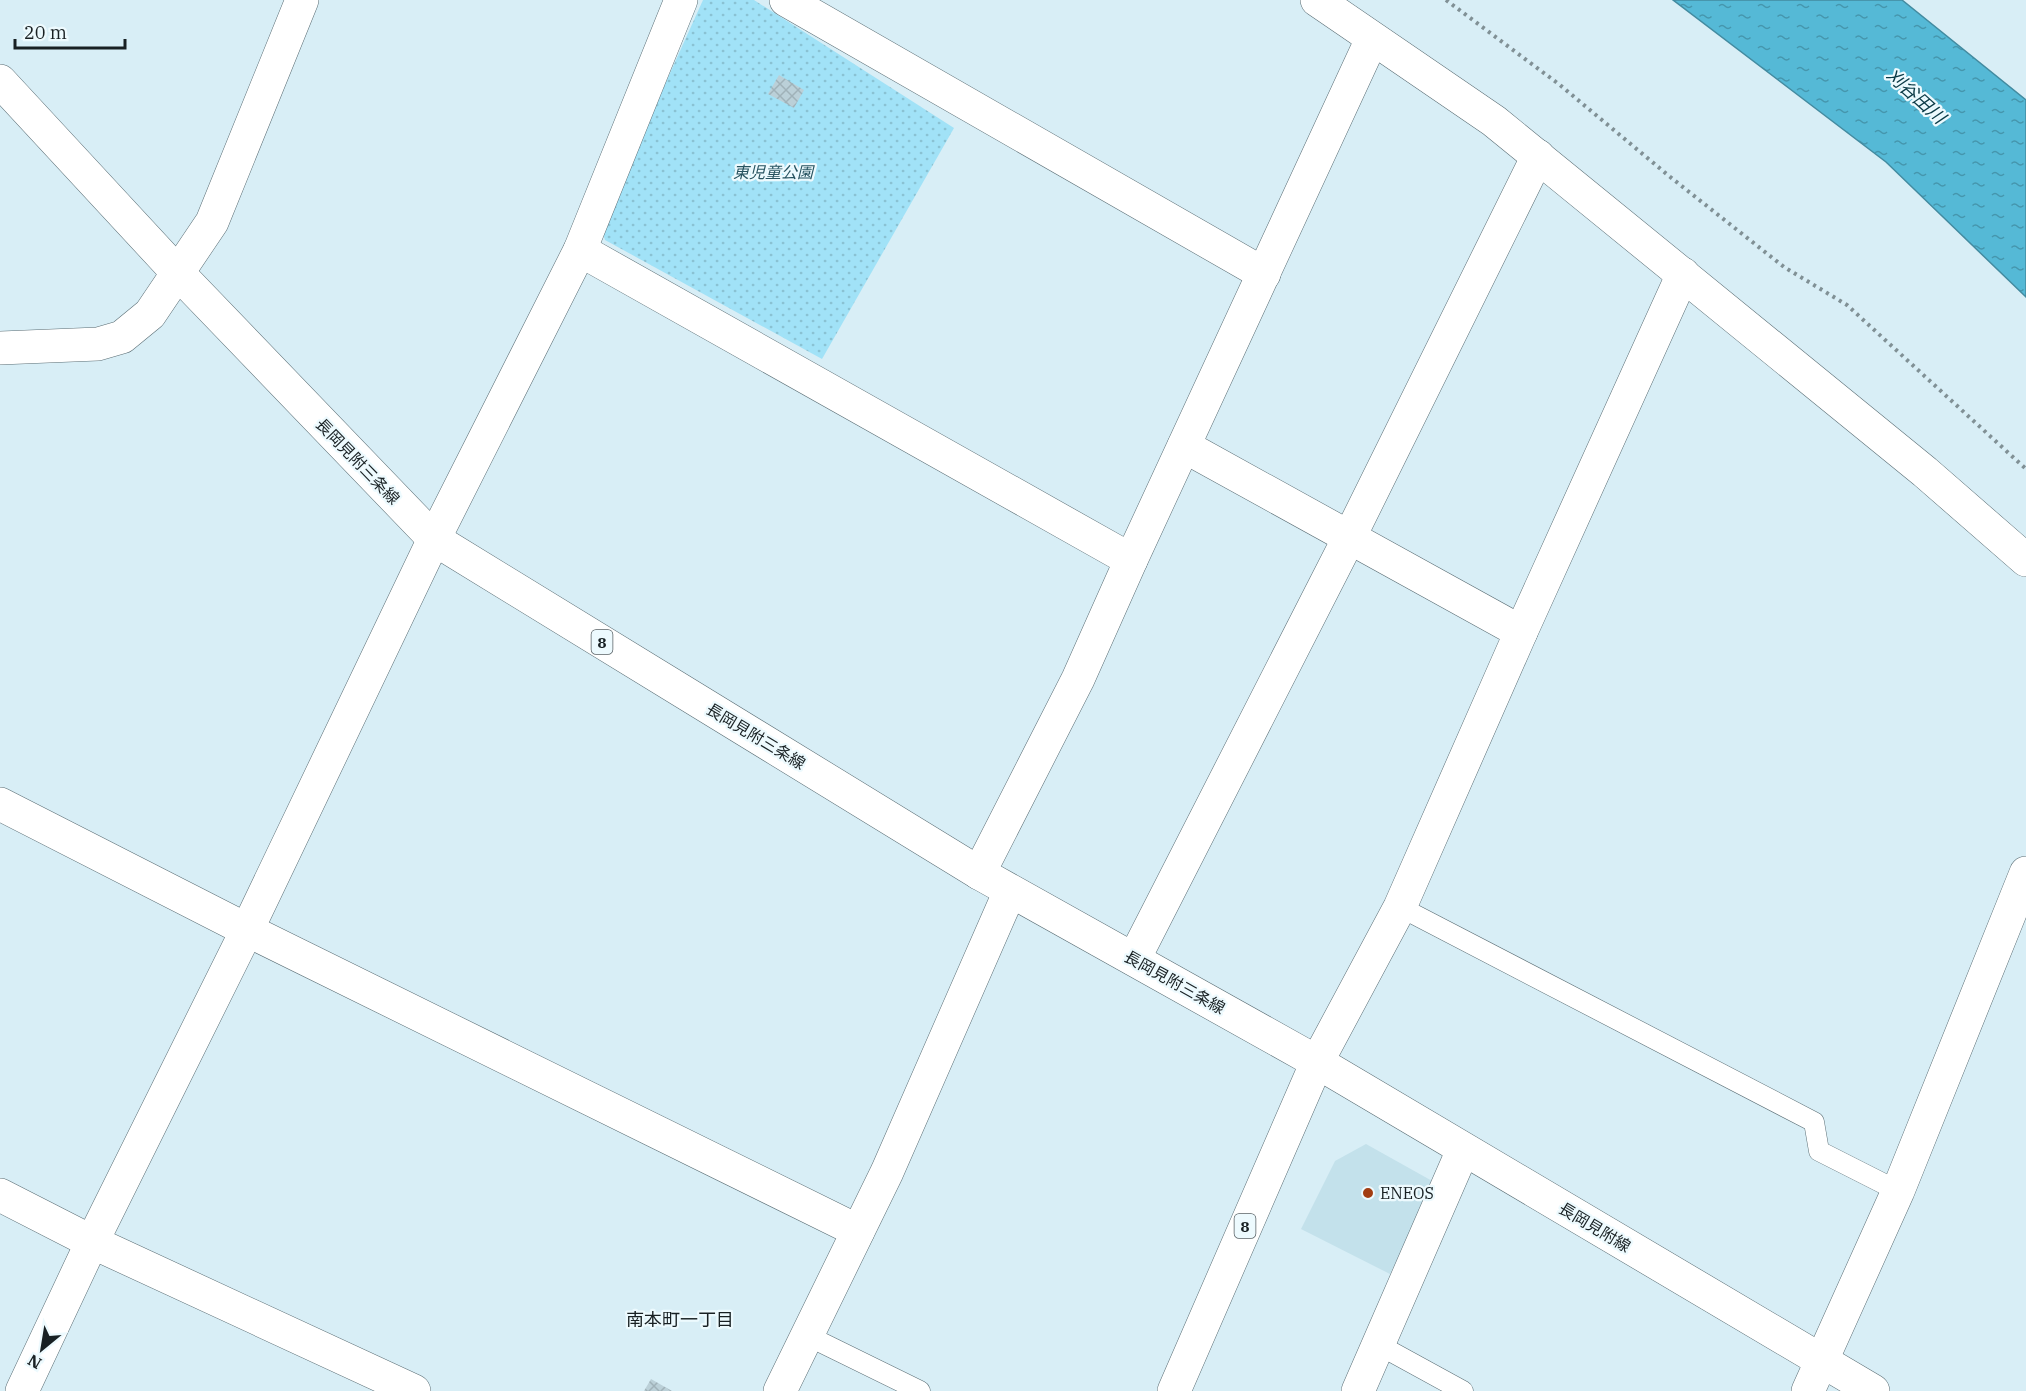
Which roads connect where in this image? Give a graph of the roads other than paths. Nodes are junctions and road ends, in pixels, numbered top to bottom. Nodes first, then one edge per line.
1 (302, 0) edge
2 (681, 0) edge
3 (786, 0) edge
4 (1317, 0) edge
5 (1372, 39) junction
6 (0, 81) edge
7 (1538, 156) junction
8 (580, 250) junction
9 (177, 272) junction
10 (1264, 274) junction
11 (1683, 274) junction
12 (0, 348) edge
13 (1184, 446) junction
14 (1349, 538) junction
15 (434, 539) junction
16 (1131, 560) junction
17 (2026, 560) edge
18 (1521, 632) junction
19 (0, 804) edge
20 (979, 873) junction
21 (2026, 873) edge
22 (1010, 891) junction
23 (1400, 907) junction
24 (247, 930) junction
25 (1134, 959) junction
26 (1317, 1062) junction
27 (1463, 1150) junction
28 (1898, 1191) junction
29 (0, 1195) edge
30 (858, 1231) junction
31 (92, 1242) junction
32 (808, 1336) junction
33 (1379, 1345) junction
34 (1821, 1361) junction
35 (22, 1391) edge
36 (414, 1391) edge
37 (780, 1391) edge
38 (920, 1391) edge
39 (1174, 1391) edge
40 (1358, 1391) edge
41 (1463, 1391) edge
42 (1808, 1391) edge
43 (1873, 1391) edge

1 - 9 street
2 - 8 street
3 - 10 street
4 - 5 street
5 - 7 street
5 - 10 street
6 - 9 street, 長岡見附三条線 / 8
7 - 11 street
7 - 14 street
8 - 15 street
8 - 16 street
9 - 12 street
9 - 15 street, 長岡見附三条線 / 8
10 - 13 street
11 - 17 street
11 - 18 street
13 - 14 street
13 - 16 street
14 - 18 street
14 - 25 street
15 - 20 street, 長岡見附三条線 / 8
15 - 24 street
16 - 20 street
18 - 23 street
19 - 24 street
20 - 22 street, 長岡見附三条線 / 8
21 - 28 street
22 - 25 street, 長岡見附三条線 / 8
22 - 30 street
23 - 26 street
23 - 28 lane
24 - 30 street
24 - 31 street
25 - 26 street, 長岡見附三条線 / 8
26 - 27 street, 長岡見附線
26 - 39 street, 8
27 - 33 street
27 - 34 street, 長岡見附線
28 - 34 street
29 - 31 street
30 - 32 street
31 - 35 street
31 - 36 street
32 - 37 street
32 - 38 lane
33 - 40 street
33 - 41 lane
34 - 42 street
34 - 43 street, 長岡見附線

